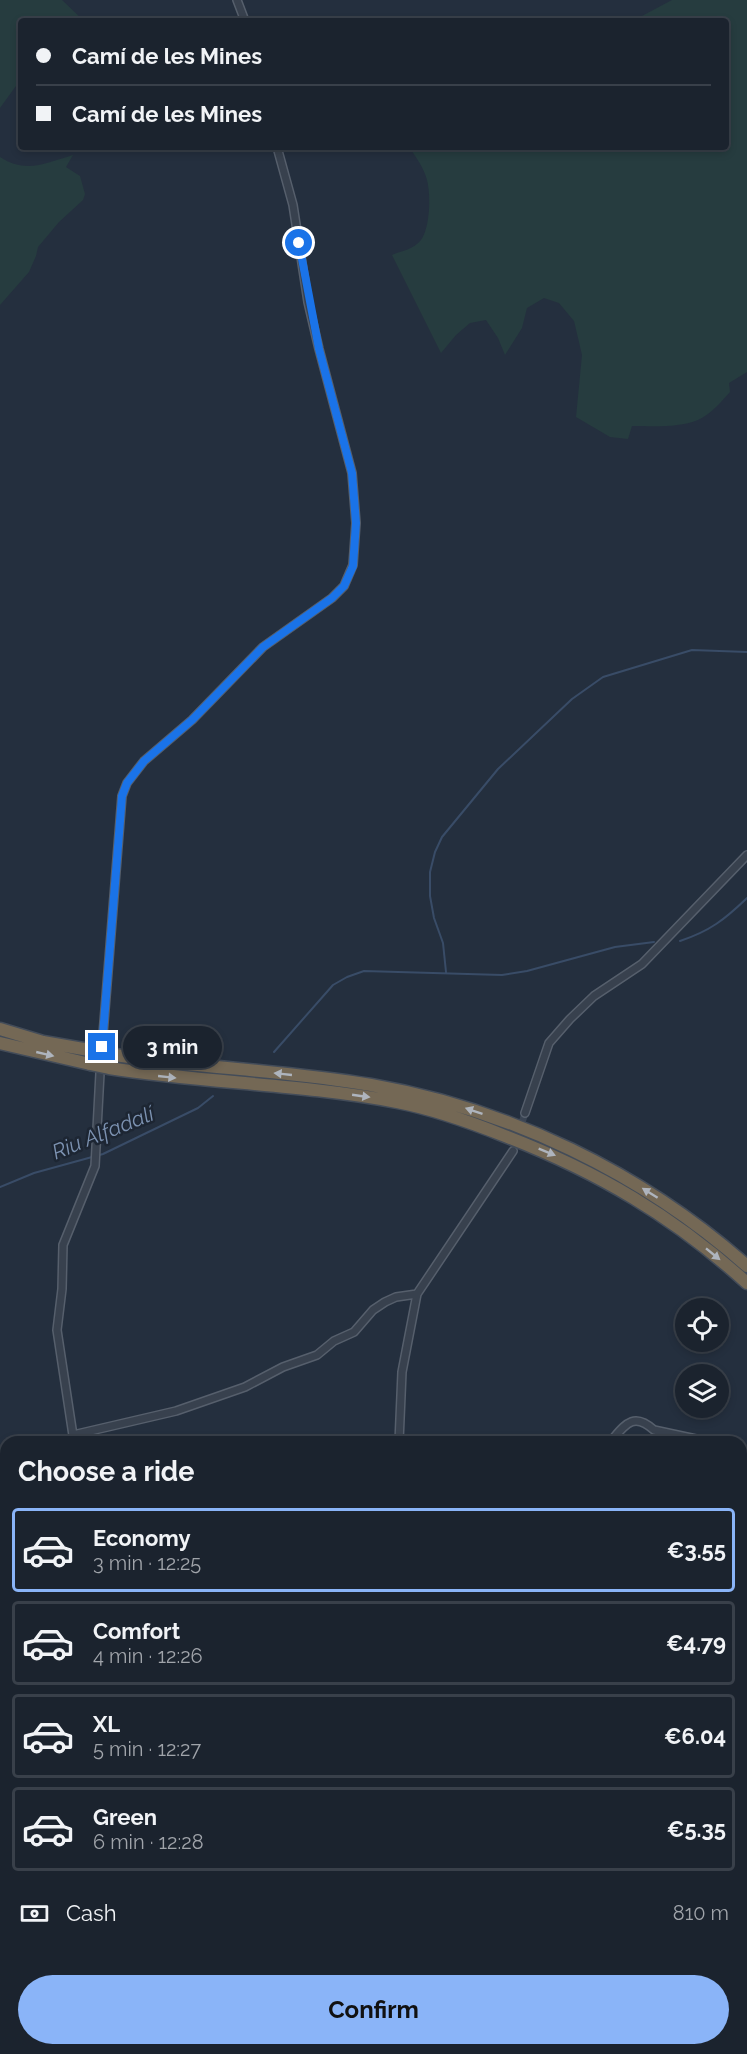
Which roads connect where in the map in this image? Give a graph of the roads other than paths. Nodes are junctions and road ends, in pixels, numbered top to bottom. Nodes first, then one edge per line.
1 (237, 0) edge
2 (244, 18) edge
3 (278, 150) edge
4 (747, 855) edge
5 (0, 1029) edge
6 (0, 1043) edge
7 (106, 1050) junction
8 (105, 1070) junction
9 (525, 1113) tunnel mouth
10 (513, 1151) tunnel mouth
11 (747, 1266) edge
12 (747, 1283) edge
13 (417, 1294) junction
14 (74, 1436) edge
15 (82, 1436) edge
16 (399, 1436) edge
17 (615, 1436) edge
18 (682, 1436) edge

1 - 2 street
3 - 7 street
4 - 9 street
5 - 7 highway, bridge
6 -> 8 highway, bridge
11 -> 7 highway
8 -> 12 highway
8 - 14 street
10 - 13 street
13 - 15 street
13 - 16 street
17 - 18 street

